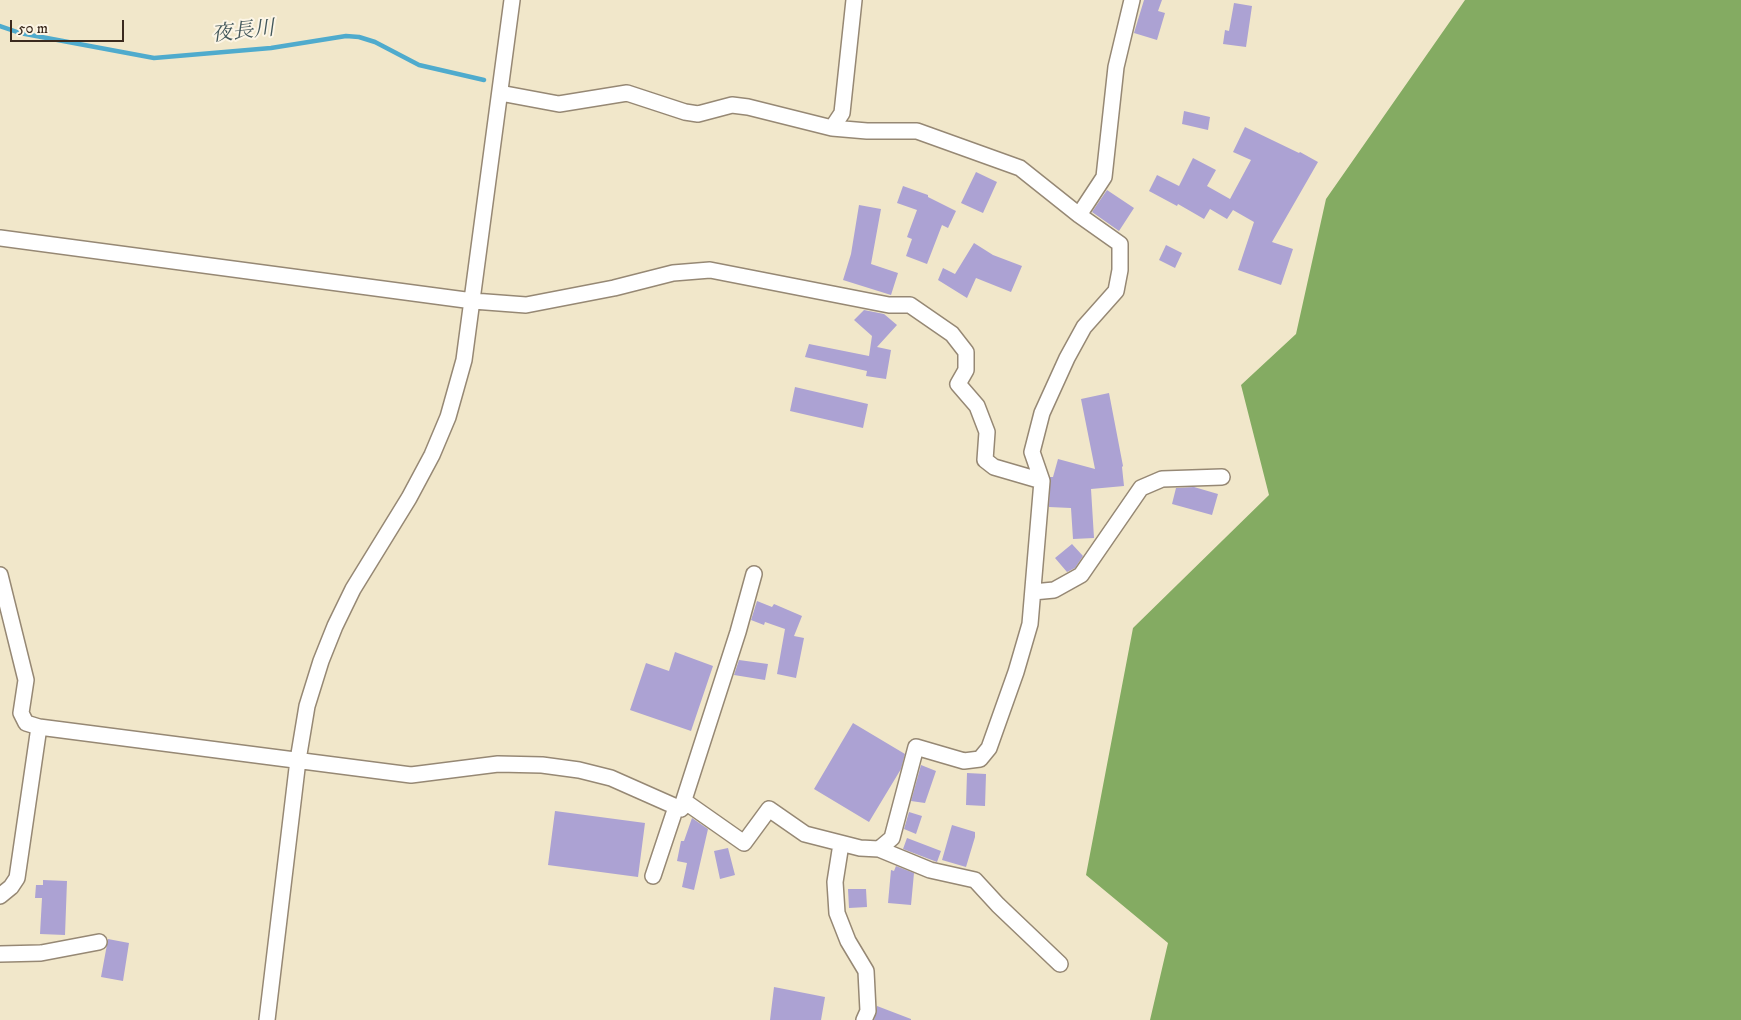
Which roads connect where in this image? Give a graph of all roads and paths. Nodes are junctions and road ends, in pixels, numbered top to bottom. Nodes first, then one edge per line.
1 (512, 0) edge
2 (854, 0) edge
3 (1132, 0) edge
4 (500, 93) junction
5 (832, 128) junction
6 (1080, 215) junction
7 (0, 238) edge
8 (473, 301) junction
9 (1222, 477) dead end
10 (1042, 481) junction
11 (754, 574) dead end
12 (0, 575) edge
13 (1033, 592) junction
14 (39, 727) junction
15 (298, 760) junction
16 (678, 808) junction
17 (841, 844) junction
18 (879, 849) junction
19 (653, 876) dead end
20 (0, 896) edge
21 (99, 942) dead end
22 (0, 954) edge
23 (1060, 964) dead end
24 (267, 1020) edge
25 (864, 1020) edge

1 - 4 street
2 - 5 street
3 - 6 street
4 - 5 street
4 - 8 street
5 - 6 street
6 - 10 street
7 - 8 street
8 - 10 street
8 - 15 street
9 - 13 street
10 - 13 street
11 - 16 street
12 - 14 street
13 - 18 street
14 - 15 street
14 - 20 street
15 - 16 street
15 - 24 street
16 - 17 street
16 - 19 street
17 - 18 street
17 - 25 street
18 - 23 street
21 - 22 street

